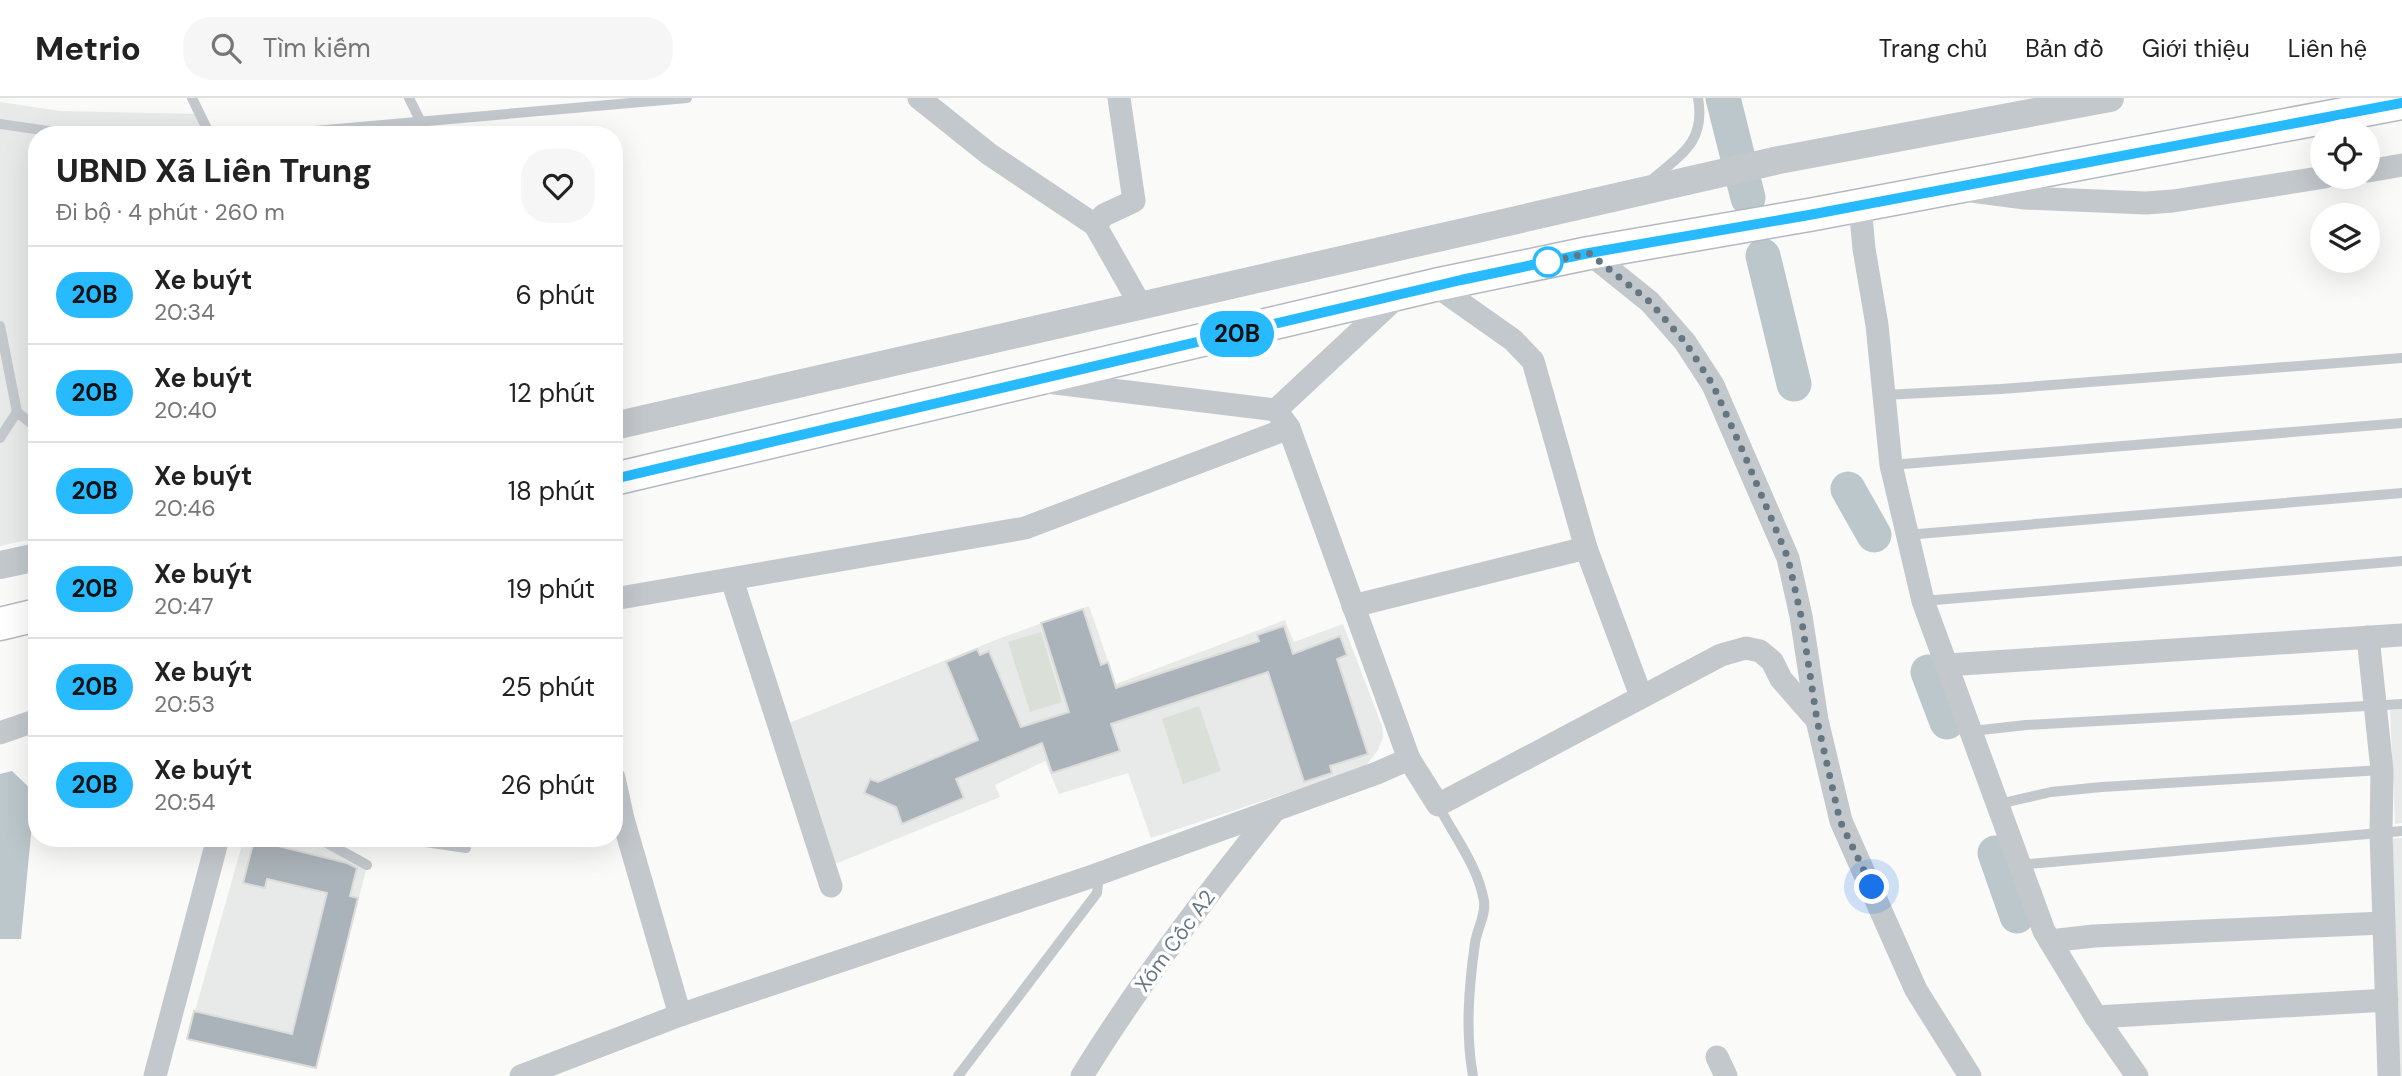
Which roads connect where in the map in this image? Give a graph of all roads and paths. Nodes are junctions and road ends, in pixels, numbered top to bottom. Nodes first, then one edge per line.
1 (192, 98) edge
2 (409, 98) edge
3 (687, 98) edge
4 (919, 98) edge
5 (1119, 98) edge
6 (1698, 98) edge
7 (2110, 98) edge
8 (2402, 103) edge
9 (421, 122) junction
10 (0, 124) edge
11 (206, 126) edge
12 (374, 126) edge
13 (28, 128) edge
14 (2402, 166) edge
15 (2380, 169) edge
16 (2310, 179) edge
17 (1949, 188) junction
18 (1634, 194) junction
19 (1860, 205) junction
20 (1095, 225) junction
21 (1589, 253) junction
22 (1435, 285) junction
23 (1398, 296) junction
24 (1141, 306) junction
25 (0, 326) edge
26 (2402, 358) edge
27 (1030, 380) junction
28 (1884, 395) junction
29 (17, 412) junction
30 (1283, 419) junction
31 (28, 421) edge
32 (623, 424) edge
33 (2402, 424) edge
34 (0, 438) edge
35 (1891, 465) junction
36 (623, 477) edge
37 (2402, 493) edge
38 (1906, 535) junction
39 (1586, 548) junction
40 (28, 559) edge
41 (2402, 561) edge
42 (0, 565) edge
43 (732, 580) junction
44 (623, 598) edge
45 (1923, 601) junction
46 (1353, 606) junction
47 (2402, 635) edge
48 (2368, 638) junction
49 (1947, 665) junction
50 (1641, 696) junction
51 (2402, 704) edge
52 (2375, 706) junction
53 (1817, 720) junction
54 (28, 723) edge
55 (1972, 731) junction
56 (0, 733) edge
57 (1409, 759) junction
58 (2382, 770) junction
59 (1438, 804) junction
60 (1999, 804) junction
61 (1275, 810) junction
62 (623, 818) edge
63 (2392, 832) edge
64 (216, 847) edge
65 (334, 847) edge
66 (459, 847) edge
67 (466, 848) dead end
68 (2018, 864) junction
69 (367, 865) dead end
70 (1099, 874) junction
71 (831, 886) dead end
72 (2384, 923) junction
73 (2050, 941) junction
74 (2387, 1000) junction
75 (680, 1014) junction
76 (2096, 1017) junction
77 (155, 1076) edge
78 (521, 1076) edge
79 (958, 1076) edge
80 (1082, 1076) edge
81 (1474, 1076) edge
82 (1970, 1076) edge
83 (2137, 1076) edge
84 (2389, 1076) edge

1 - 11 lane
2 - 9 lane
3 - 9 lane
4 - 20 street
5 - 20 street
6 - 18 lane
7 - 18 street
8 - 17 main road
9 - 12 lane
10 - 13 lane
14 - 15 street
16 - 17 street
17 - 19 main road
18 - 24 street
19 - 21 main road
19 - 28 street
20 - 24 street
21 - 22 main road
21 - 53 street
22 - 23 main road
22 - 39 street
23 - 27 main road
23 - 30 street
24 - 32 street
25 - 29 lane
26 - 28 lane
27 - 30 street
27 - 36 main road
28 - 35 street
29 - 31 lane
29 - 34 lane
30 - 43 street
30 - 46 street
33 - 35 lane
35 - 38 street
37 - 38 lane
38 - 45 street
39 - 46 street
39 - 50 street
40 - 42 street
41 - 45 lane
43 - 44 street
43 - 71 street
45 - 49 street
46 - 57 street
47 - 48 street
48 - 49 street
48 - 52 street
49 - 55 street
50 - 53 street
50 - 59 street
51 - 52 lane
52 - 55 lane
52 - 58 street
53 - 82 street
54 - 56 street
55 - 60 street
57 - 59 street
57 - 61 street
58 - 60 lane
58 - 63 street
59 - 81 lane
60 - 68 street
61 - 70 street
61 - 80 street, Xóm Cốc A2
62 - 75 street
63 - 68 lane
63 - 72 street
64 - 77 street
65 - 69 lane
66 - 67 lane
68 - 73 street
70 - 75 street
70 - 79 lane
72 - 73 street
72 - 74 street
73 - 76 street
74 - 76 street
74 - 84 street
75 - 78 street
76 - 83 street

